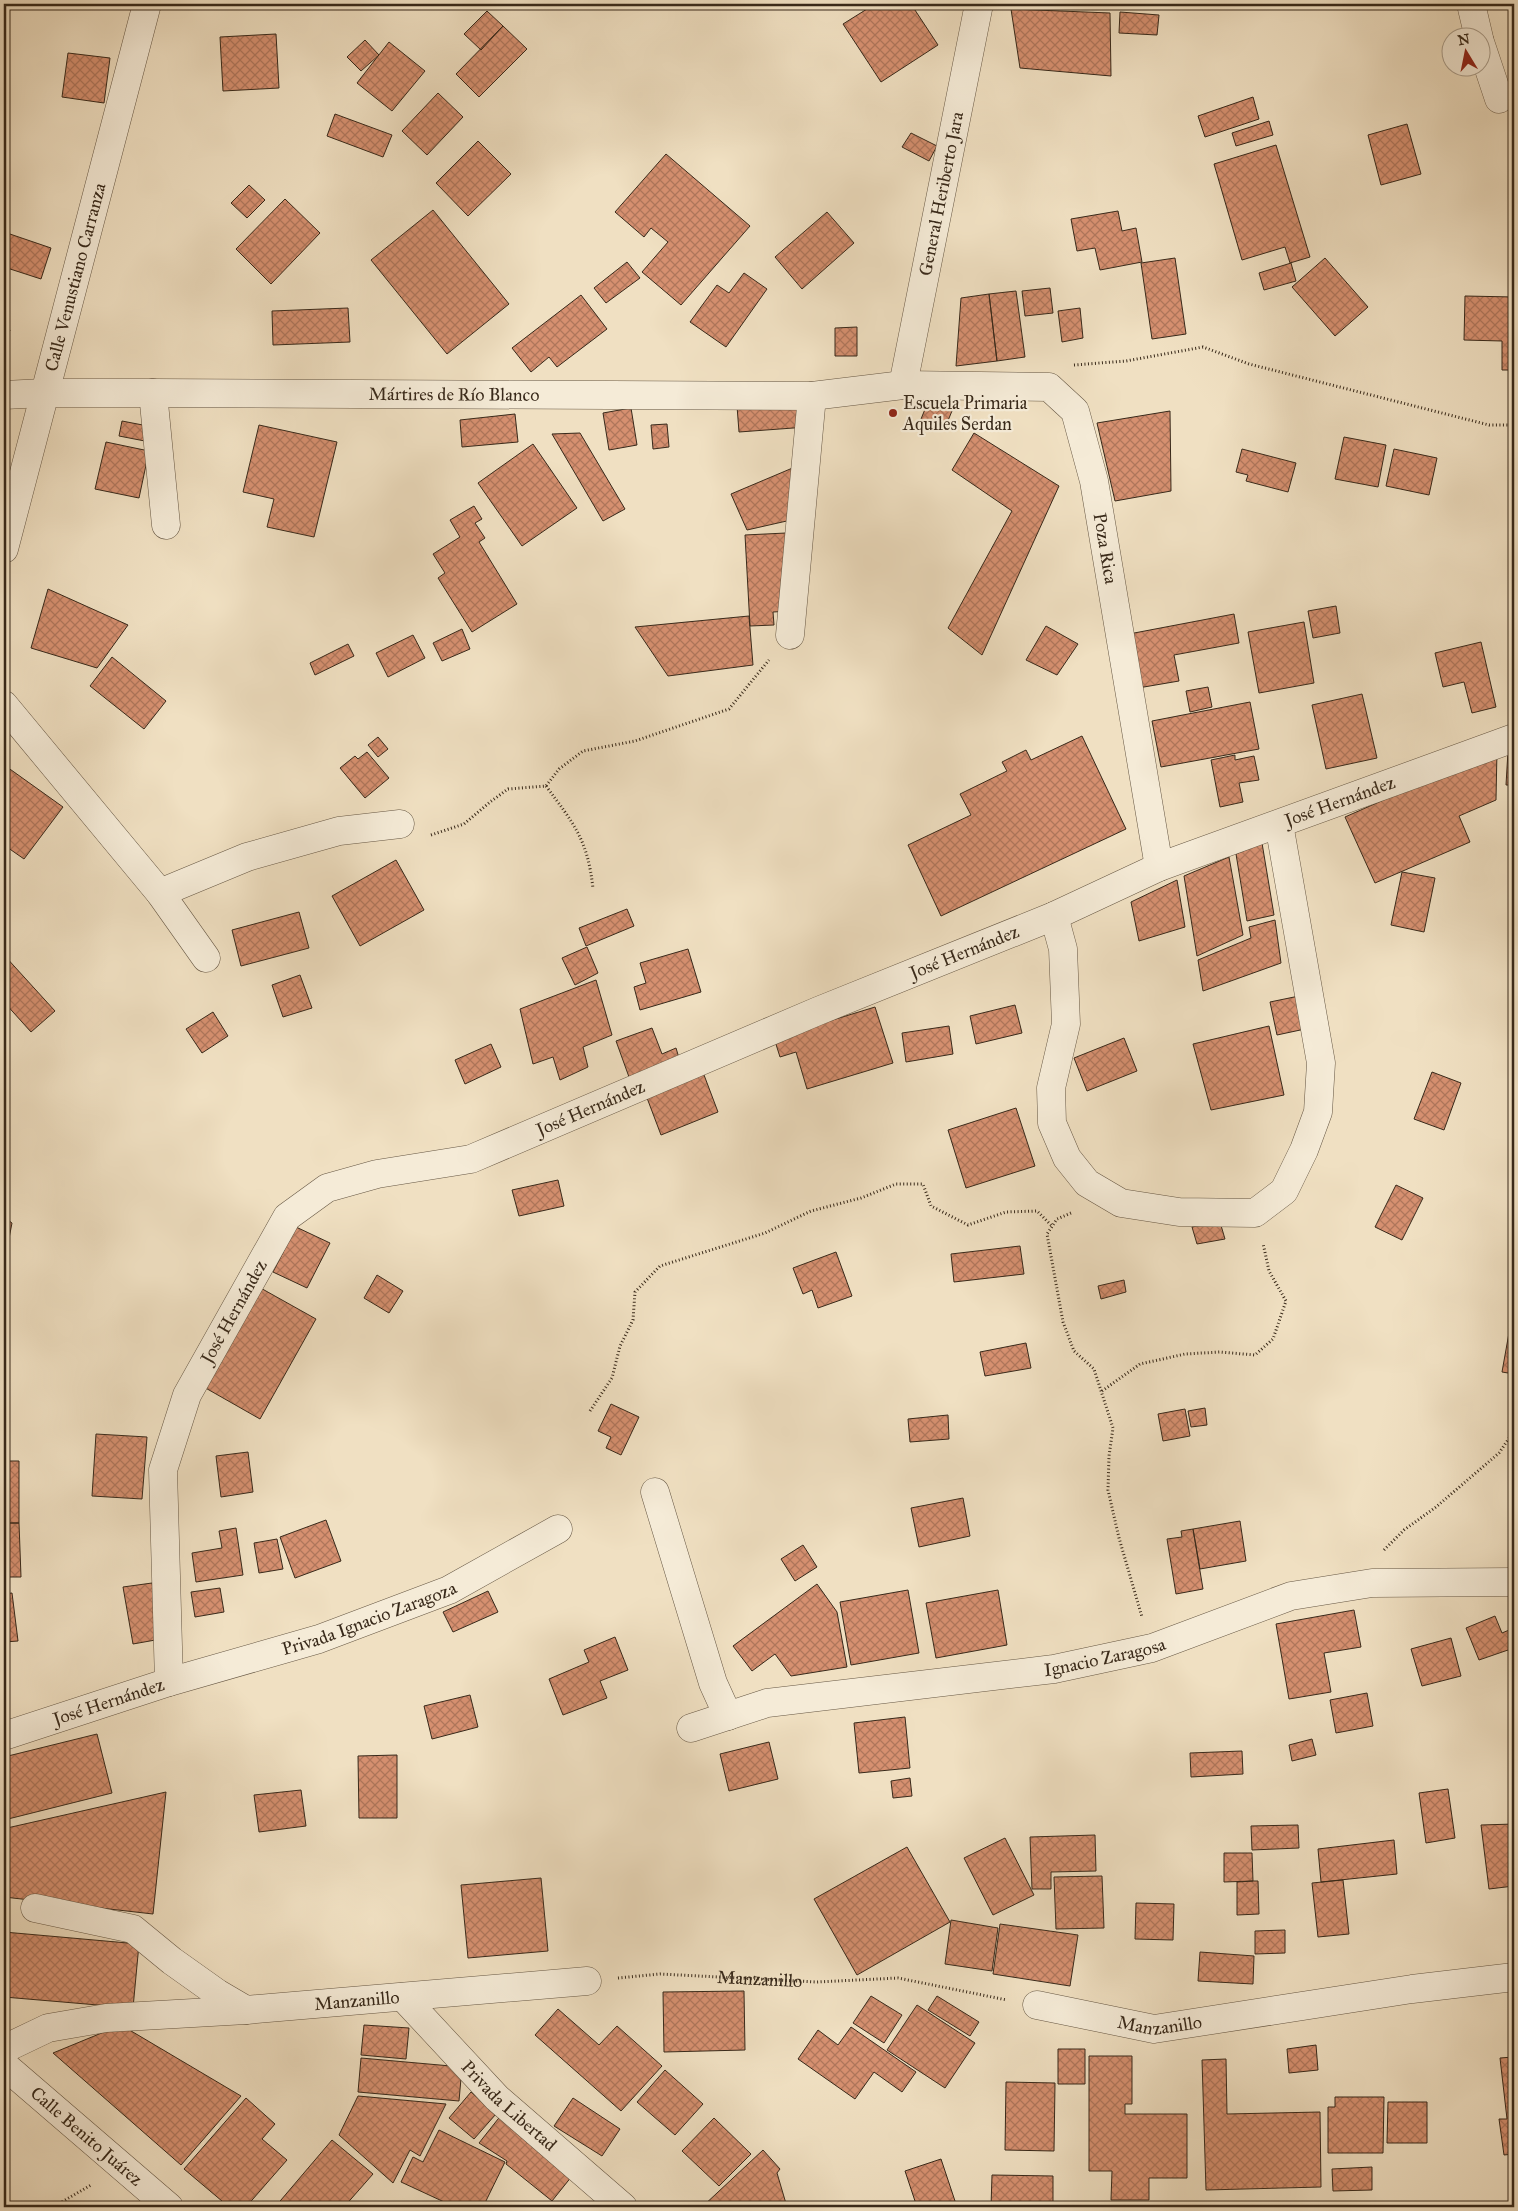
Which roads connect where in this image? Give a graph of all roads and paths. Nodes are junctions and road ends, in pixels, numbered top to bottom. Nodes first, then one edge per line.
1 (147, 4) edge
2 (979, 4) edge
3 (1471, 4) edge
4 (1477, 28) edge
5 (1490, 72) edge
6 (1499, 99) dead end
7 (903, 385) junction
8 (1049, 387) junction
9 (44, 392) junction
10 (153, 393) junction
11 (4, 395) edge
12 (812, 396) junction
13 (1514, 424) edge
14 (166, 525) dead end
15 (4, 549) edge
16 (790, 635) joint
17 (4, 705) edge
18 (1514, 738) edge
19 (546, 786) junction
20 (400, 824) dead end
21 (1279, 824) junction
22 (430, 835) dead end
23 (1159, 867) junction
24 (592, 889) dead end
25 (160, 893) junction
26 (1054, 916) junction
27 (206, 958) dead end
28 (1121, 1203) junction
29 (1255, 1213) junction
30 (1052, 1226) junction
31 (1102, 1391) junction
32 (590, 1411) dead end
33 (1514, 1431) edge
34 (655, 1492) dead end
35 (558, 1529) dead end
36 (1514, 1582) edge
37 (1372, 1583) junction
38 (1152, 1648) junction
39 (169, 1682) junction
40 (728, 1716) junction
41 (691, 1728) dead end
42 (4, 1736) edge
43 (35, 1908) dead end
44 (1514, 1977) edge
45 (587, 1981) joint
46 (403, 1997) junction
47 (1037, 2005) joint
48 (246, 2010) junction
49 (4, 2049) edge
50 (4, 2065) edge
51 (122, 2166) junction
52 (54, 2207) edge
53 (170, 2207) edge
54 (622, 2207) edge

1 - 9 street, Calle Venustiano Carranza
2 - 7 street, General Heriberto Jara
3 - 4 street
5 - 6 street
7 - 8 street
7 - 12 street, Mártires de Río Blanco
8 - 13 path
8 - 23 street, Poza Rica
9 - 10 street, Mártires de Río Blanco
9 - 11 street, Mártires de Río Blanco
9 - 15 street, Calle Venustiano Carranza
10 - 12 street, Mártires de Río Blanco
10 - 14 street
12 - 16 street
16 - 19 path
17 - 25 street
18 - 21 street, José Hernández
19 - 22 path
19 - 24 path
20 - 25 street
21 - 23 street, José Hernández
21 - 29 street
23 - 26 street, José Hernández
25 - 27 street
26 - 28 street
26 - 39 street, José Hernández
28 - 29 street
28 - 30 path
29 - 31 path
30 - 31 path
30 - 32 path
31 - 38 path
33 - 37 path
34 - 40 street
35 - 39 street, Privada Ignacio Zaragoza
36 - 37 street, Ignacio Zaragosa
37 - 38 street, Ignacio Zaragosa
38 - 40 street, Ignacio Zaragosa
39 - 42 street, José Hernández
40 - 41 street, Ignacio Zaragosa
43 - 48 street
44 - 47 street, Manzanillo
45 - 46 street, Manzanillo
45 - 47 path, Manzanillo
46 - 48 street, Manzanillo
46 - 54 street, Privada Libertad
48 - 49 street, Manzanillo
50 - 51 street, Calle Benito Juárez
51 - 52 path
51 - 53 street, Calle Benito Juárez

